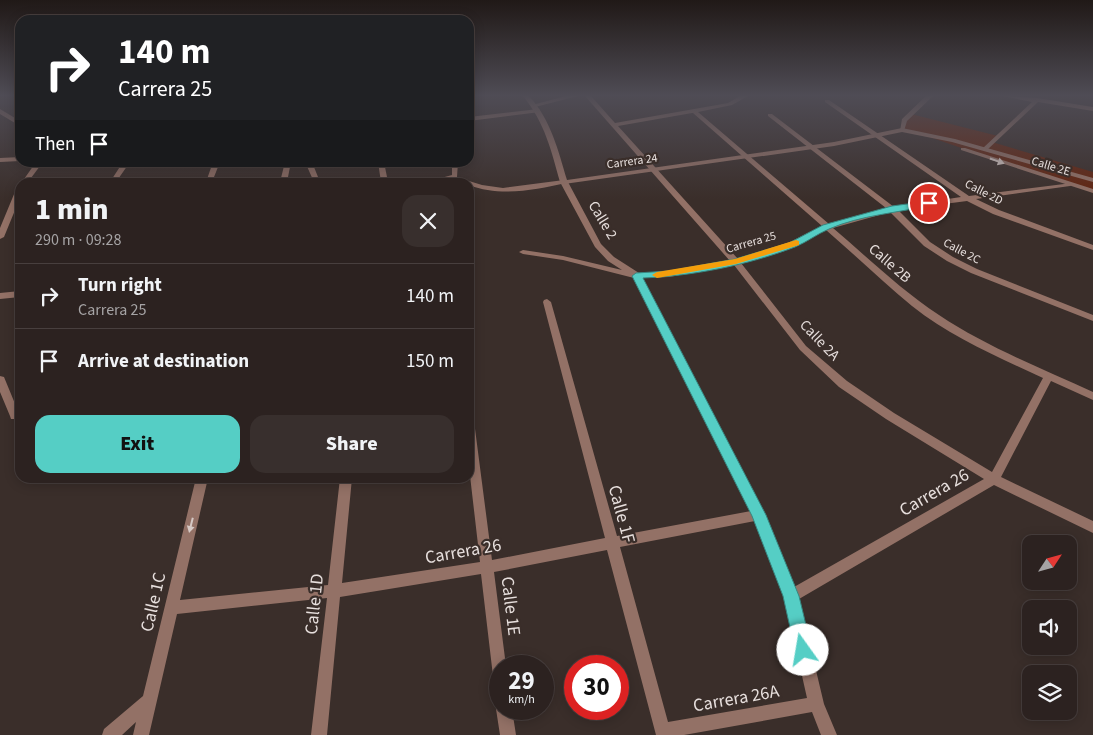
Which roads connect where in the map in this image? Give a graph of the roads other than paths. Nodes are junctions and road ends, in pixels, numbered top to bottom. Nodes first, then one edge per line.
1 (548, 130) edge
2 (619, 130) edge
3 (717, 130) edge
4 (791, 130) edge
5 (870, 130) edge
6 (900, 130) edge
7 (904, 130) edge
8 (1005, 130) edge
9 (918, 133) junction
10 (875, 134) junction
11 (814, 147) junction
12 (985, 149) junction
13 (748, 156) junction
14 (15, 159) edge
15 (0, 160) edge
16 (36, 167) edge
17 (123, 167) edge
18 (455, 167) edge
19 (653, 170) junction
20 (455, 176) junction
21 (28, 178) edge
22 (115, 178) edge
23 (447, 178) edge
24 (459, 178) edge
25 (1093, 180) edge
26 (564, 182) junction
27 (1070, 184) junction
28 (474, 186) edge
29 (1093, 191) edge
30 (967, 198) junction
31 (15, 201) edge
32 (892, 209) junction
33 (826, 227) junction
34 (0, 237) edge
35 (1093, 248) edge
36 (523, 252) dead end
37 (736, 262) junction
38 (636, 276) junction
39 (15, 294) edge
40 (0, 296) edge
41 (547, 302) dead end
42 (1093, 318) edge
43 (1049, 376) junction
44 (0, 380) edge
45 (1093, 396) edge
46 (15, 410) edge
47 (474, 464) edge
48 (994, 479) junction
49 (201, 483) edge
50 (345, 483) edge
51 (758, 515) junction
52 (1093, 527) edge
53 (611, 542) junction
54 (486, 567) junction
55 (334, 591) junction
56 (791, 596) junction
57 (171, 608) junction
58 (497, 655) edge
59 (150, 700) junction
60 (816, 704) junction
61 (506, 720) edge
62 (663, 733) edge
63 (110, 735) edge
64 (141, 735) edge
65 (319, 735) edge
66 (508, 735) edge
67 (829, 735) edge

1 - 26 street, Calle 2
2 - 19 street, Calle 2A
3 - 13 street, Calle 2B
4 - 11 street, Calle 2C
5 - 10 street, Calle 2D
6 - 10 street, Carrera 24
7 - 9 street, Calle 2E
8 - 12 street
9 - 12 street, Calle 2E
9 -> 27 street, Calle 2E
10 - 11 street, Carrera 24
10 - 30 street, Calle 2D
11 - 13 street, Carrera 24
11 - 32 street, Calle 2C
12 - 25 street, Calle 2E
13 - 19 street, Carrera 24
13 - 33 street, Calle 2B
14 - 15 street
16 - 21 street
17 - 22 street
18 - 20 street
19 - 26 street, Carrera 24
19 - 37 street, Calle 2A
20 - 23 street
20 - 24 street, Carrera 24
26 - 28 street, Carrera 24
26 - 38 street, Calle 2
27 - 29 street, Calle 2E
27 - 30 street, Carrera 25
30 - 32 street, Carrera 25
30 - 35 street, Calle 2D
31 - 34 street
32 - 33 street, Carrera 25
32 - 42 street, Calle 2C
33 - 37 street, Carrera 25
33 - 43 street, Calle 2B
36 - 38 street, Carrera 25
37 - 38 street, Carrera 25
37 - 48 street, Calle 2A
38 - 51 street, Calle 2
39 - 40 street
41 - 53 street, Calle 1F
43 - 45 street, Calle 2B
43 - 48 street, Carrera 26
44 - 46 street
47 - 54 street, Calle 1E
48 - 52 street, Calle 2A
48 - 56 street, Carrera 26
49 -> 57 street, Calle 1C
50 - 55 street, Calle 1D
51 - 53 street, Carrera 26
51 - 56 street, Calle 2
53 - 54 street, Carrera 26
53 - 62 street, Calle 1F
54 - 55 street, Carrera 26
54 - 58 street, Calle 1E
55 - 57 street, Carrera 26
55 - 65 street, Calle 1D
56 - 60 street, Calle 2
57 - 59 street, Calle 1C
59 - 63 street
59 - 64 street, Calle 1C
60 - 62 street, Carrera 26A
60 - 67 street, Calle 2
61 - 66 street

